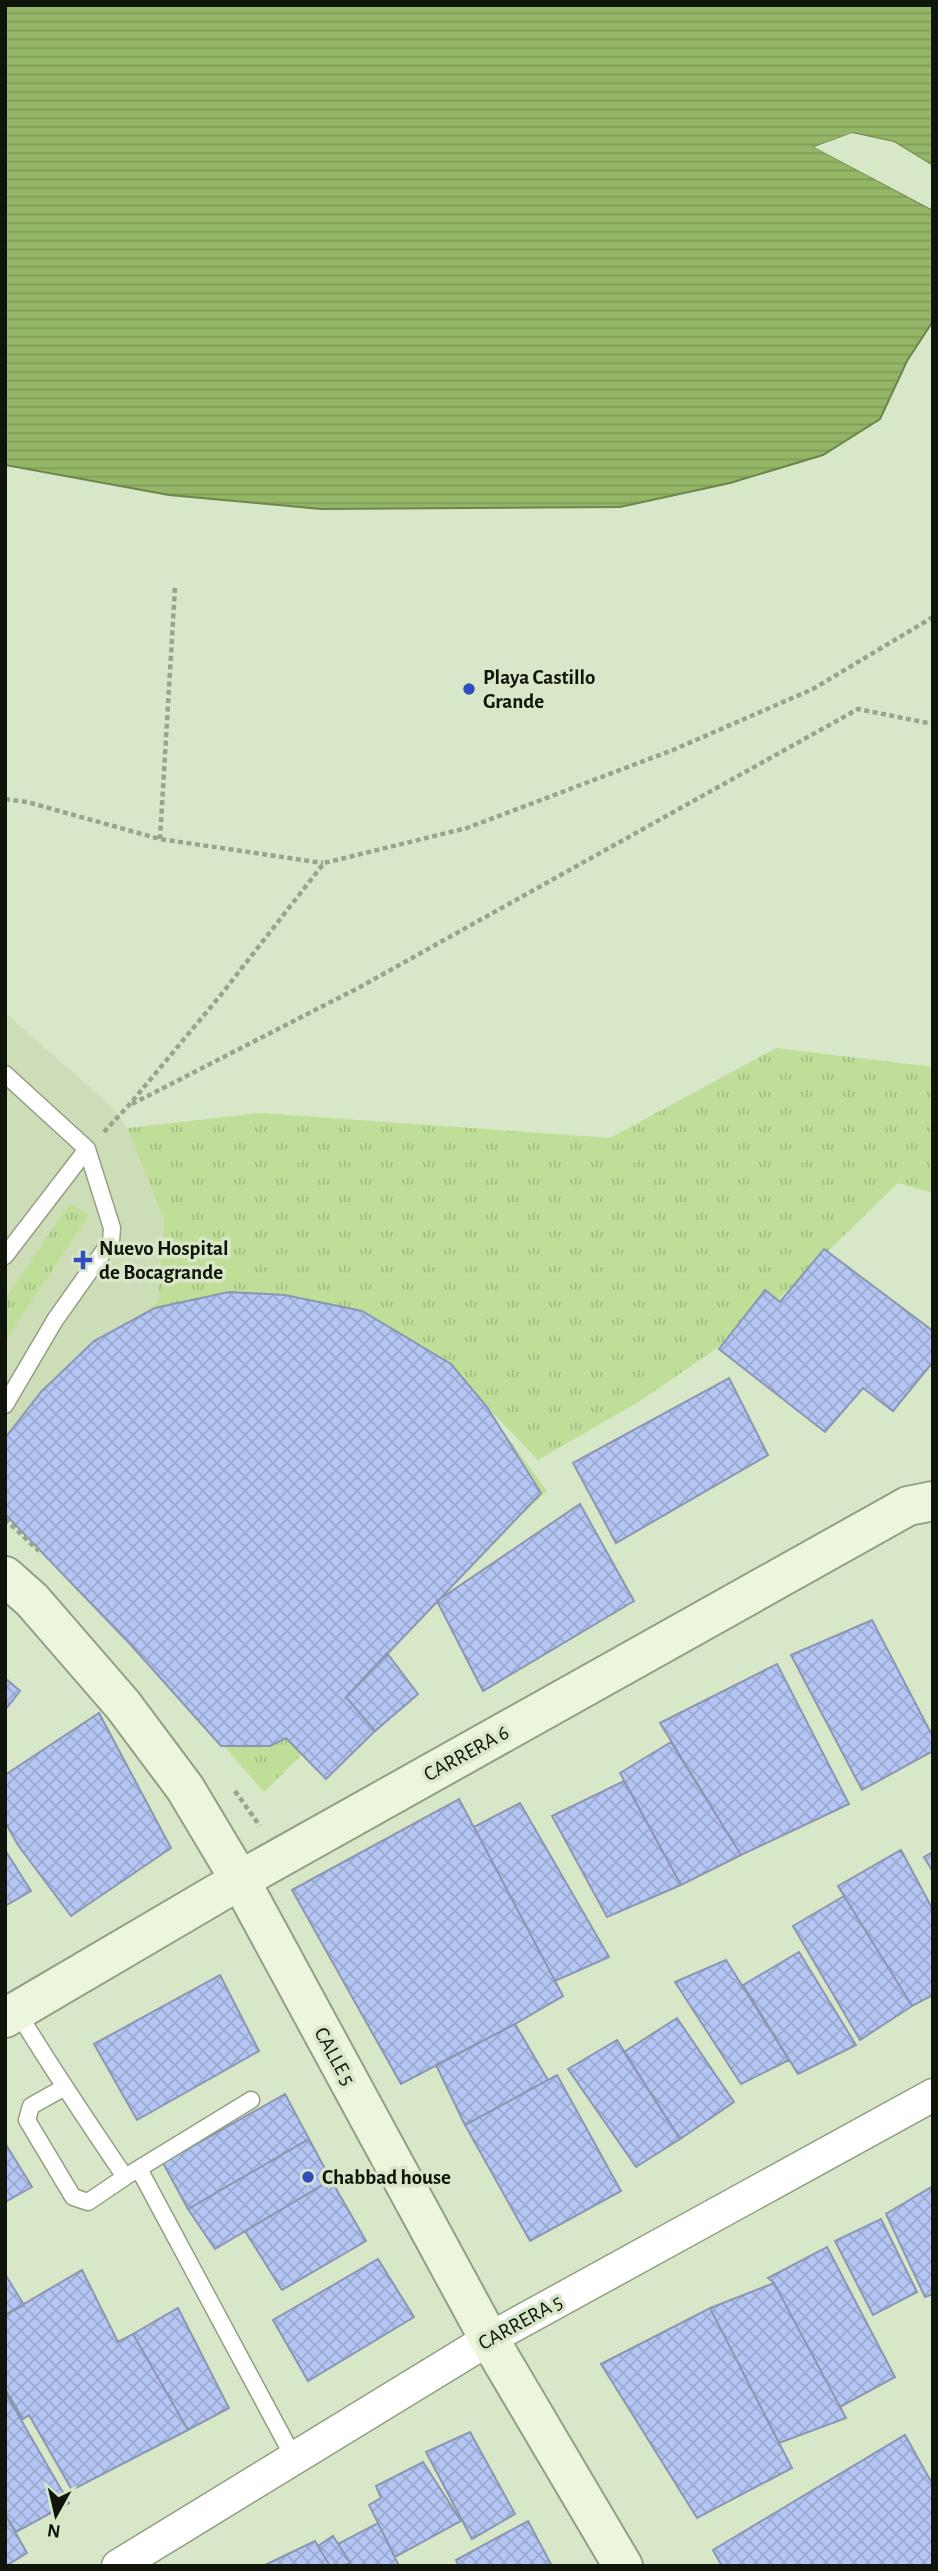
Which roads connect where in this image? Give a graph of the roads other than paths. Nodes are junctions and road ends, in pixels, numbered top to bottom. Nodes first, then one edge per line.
1 (5, 1074) edge
2 (87, 1149) junction
3 (5, 1256) edge
4 (5, 1405) edge
5 (933, 1501) edge
6 (5, 1576) edge
7 (240, 1880) junction
8 (11, 2014) edge
9 (65, 2087) junction
10 (933, 2095) edge
11 (251, 2099) dead end
12 (132, 2173) junction
13 (489, 2339) junction
14 (294, 2458) junction
15 (118, 2566) edge
16 (623, 2566) edge

1 - 2 lane
2 - 3 lane
2 - 4 lane
5 - 7 street, CARRERA 6
6 - 7 street, CALLE 5
7 - 8 street, CARRERA 6
7 - 13 street, CALLE 5
8 - 9 lane
9 - 12 lane
9 - 12 lane
10 - 13 street, CARRERA 5
11 - 12 lane
12 - 14 lane
13 - 14 street, CARRERA 5
13 - 16 street, CALLE 5
14 - 15 street, CARRERA 5

